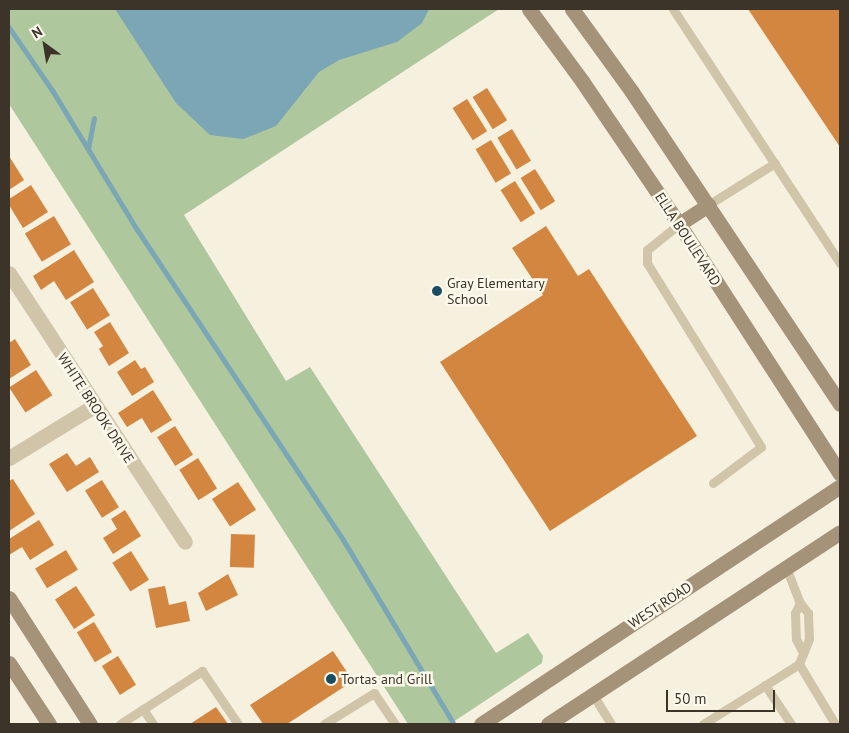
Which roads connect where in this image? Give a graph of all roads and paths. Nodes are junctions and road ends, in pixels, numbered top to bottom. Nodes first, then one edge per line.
1 (572, 9) edge
2 (673, 9) edge
3 (535, 11) edge
4 (775, 163) junction
5 (708, 205) junction
6 (679, 224) junction
7 (840, 263) edge
8 (9, 273) edge
9 (840, 404) edge
10 (94, 406) junction
11 (9, 458) edge
12 (840, 474) edge
13 (713, 483) dead end
14 (840, 486) edge
15 (840, 532) edge
16 (185, 542) dead end
17 (786, 567) junction
18 (9, 598) edge
19 (800, 603) junction
20 (802, 651) junction
21 (9, 663) edge
22 (799, 664) junction
23 (765, 685) junction
24 (593, 695) junction
25 (143, 709) junction
26 (49, 724) edge
27 (90, 724) edge
28 (120, 724) edge
29 (153, 724) edge
30 (238, 724) edge
31 (324, 724) edge
32 (395, 724) edge
33 (481, 724) edge
34 (548, 724) edge
35 (611, 724) edge
36 (703, 724) edge
37 (791, 724) edge
38 (835, 724) edge

1 - 5 main road
2 - 4 lane
3 - 6 main road, ELLA BOULEVARD
4 - 5 lane
4 - 7 lane
5 - 6 main road
5 - 9 main road
6 - 12 main road, ELLA BOULEVARD
6 - 13 lane
8 - 10 street, WHITE BROOK DRIVE
10 - 11 street
10 - 16 street, WHITE BROOK DRIVE
14 - 33 main road, WEST ROAD
15 - 17 main road
17 - 19 lane
17 - 24 main road
18 - 27 main road
19 - 20 lane
19 - 20 lane
20 - 22 lane
21 - 26 main road
22 - 23 lane
22 - 38 lane
23 - 36 lane
23 - 37 lane
24 - 34 main road
24 - 35 lane
25 - 28 lane
25 - 29 lane
25 - 30 lane
31 - 32 lane

